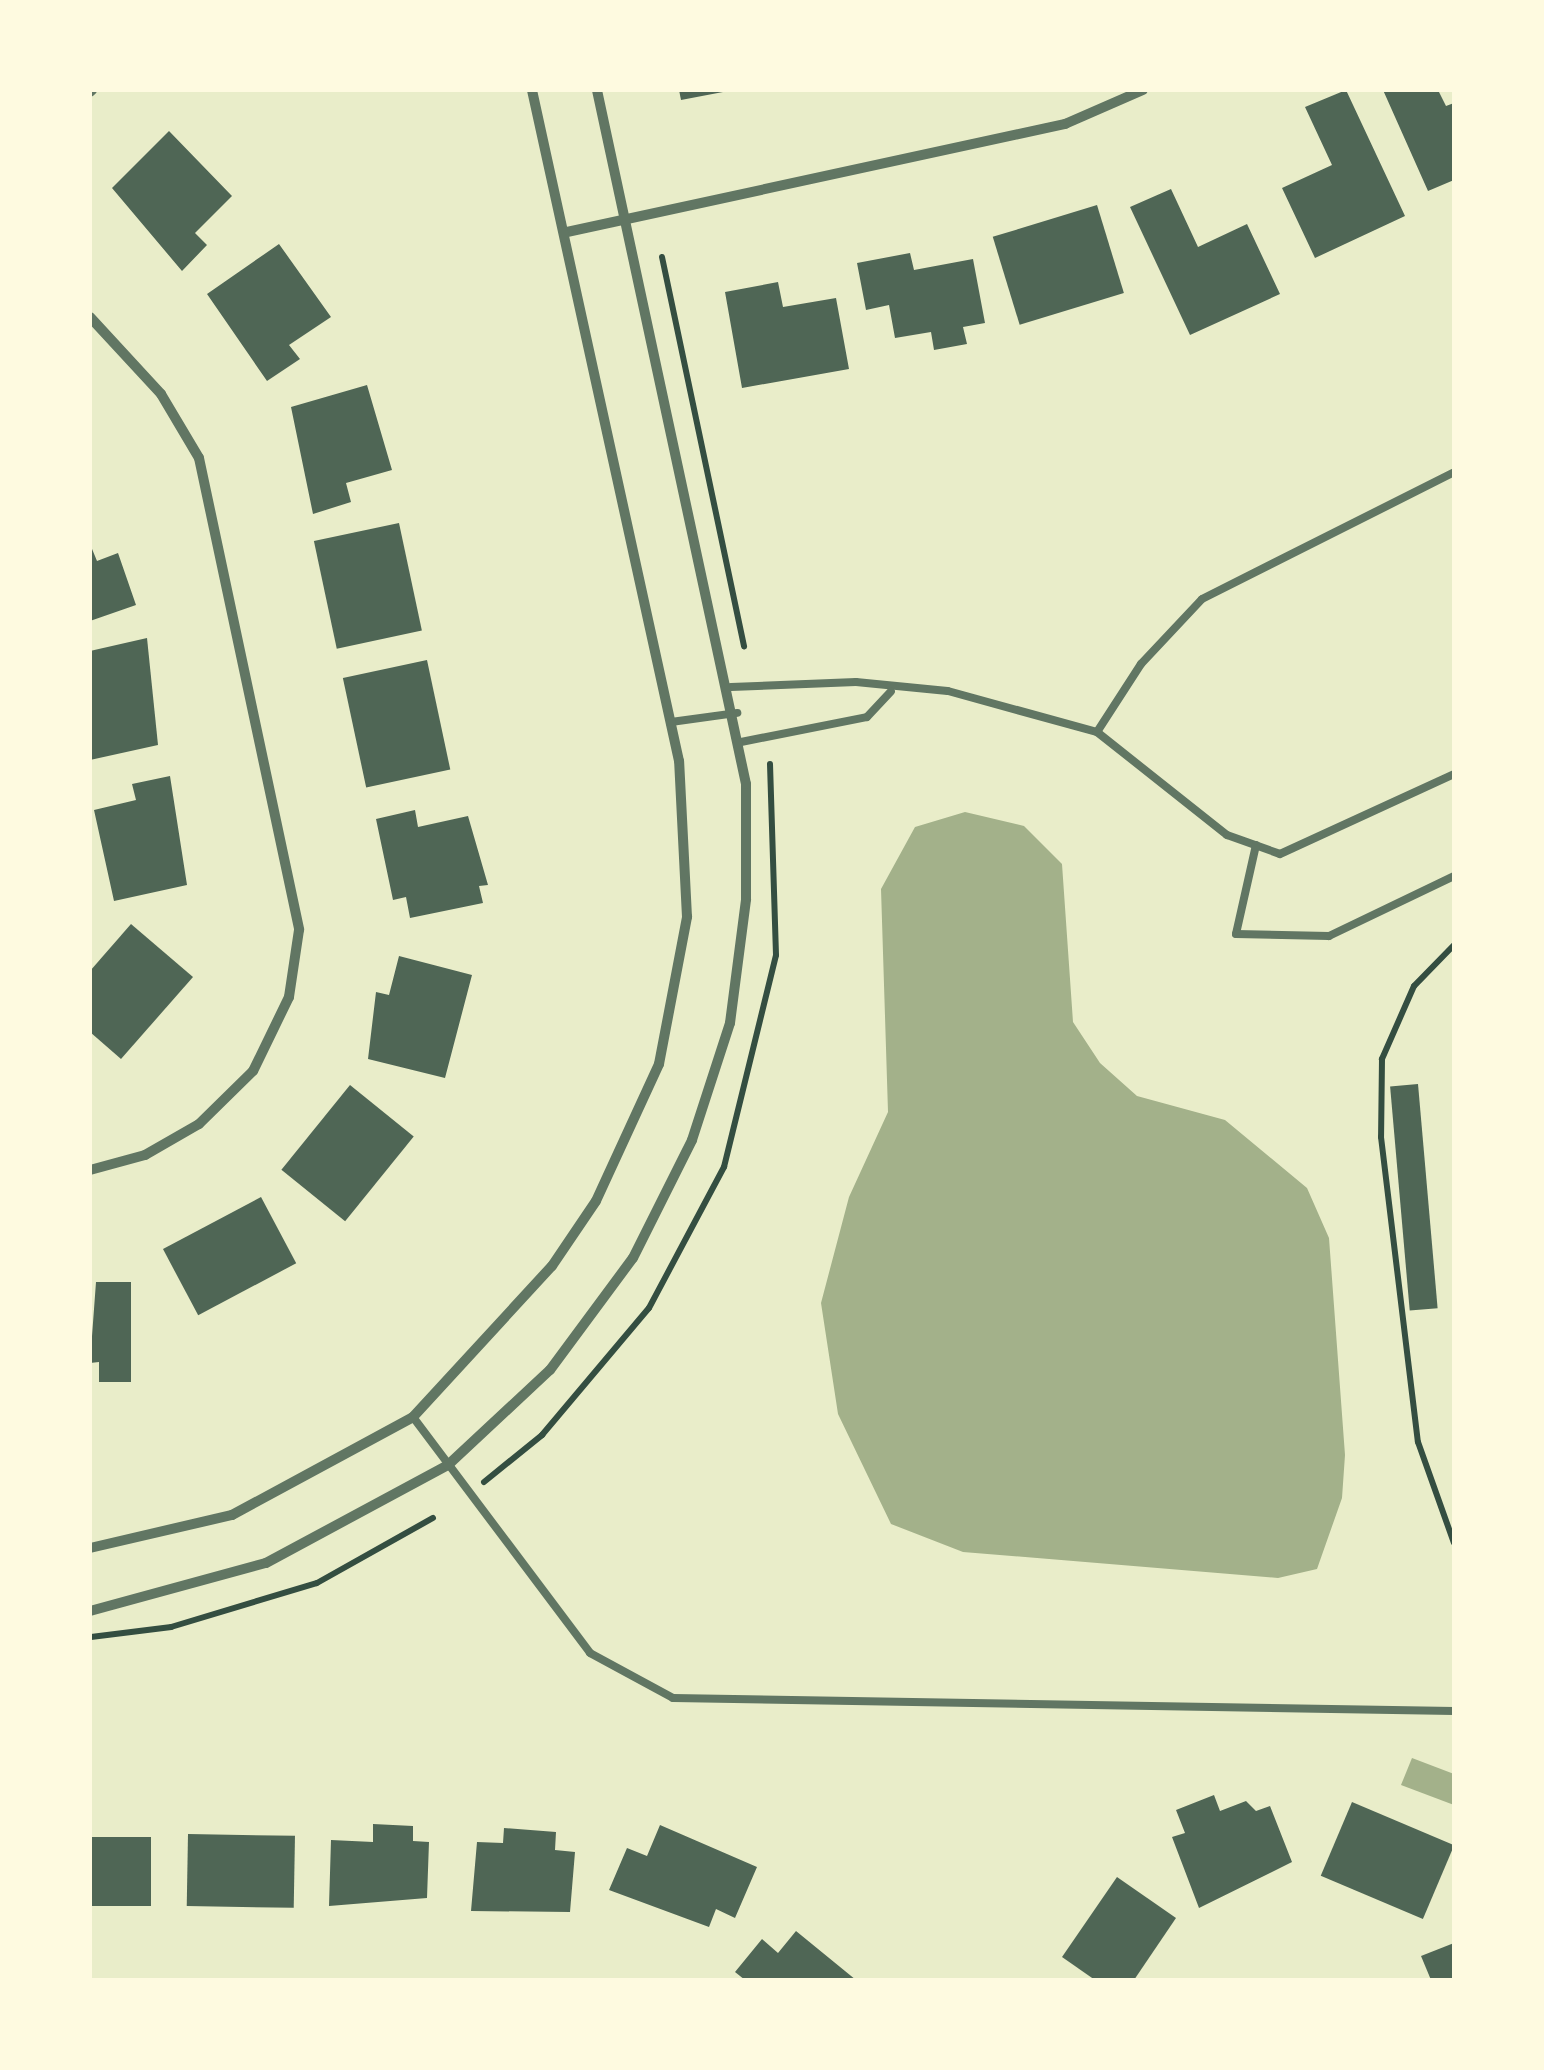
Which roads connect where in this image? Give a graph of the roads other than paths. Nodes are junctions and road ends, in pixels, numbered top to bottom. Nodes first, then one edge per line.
1 (532, 90) edge
2 (596, 90) edge
3 (1143, 90) edge
4 (627, 219) junction
5 (567, 232) junction
6 (90, 317) edge
7 (1454, 472) edge
8 (731, 687) junction
9 (890, 691) junction
10 (737, 713) junction
11 (671, 722) junction
12 (1097, 732) junction
13 (741, 742) junction
14 (1454, 774) edge
15 (1256, 845) junction
16 (1454, 876) edge
17 (90, 1170) edge
18 (413, 1417) junction
19 (448, 1465) junction
20 (90, 1548) edge
21 (90, 1611) edge
22 (1454, 1711) edge

1 - 5 street
2 - 4 street
3 - 4 street
4 - 5 street
4 - 8 street
5 - 11 street
6 - 17 street
7 - 12 lane
8 - 9 lane
8 - 10 street
9 - 12 lane
9 - 13 lane
10 - 11 lane
10 - 13 street
11 - 18 street
12 - 15 lane
13 - 19 street
14 - 15 lane
15 - 16 lane
18 - 19 lane
18 - 20 street
19 - 21 street
19 - 22 lane

